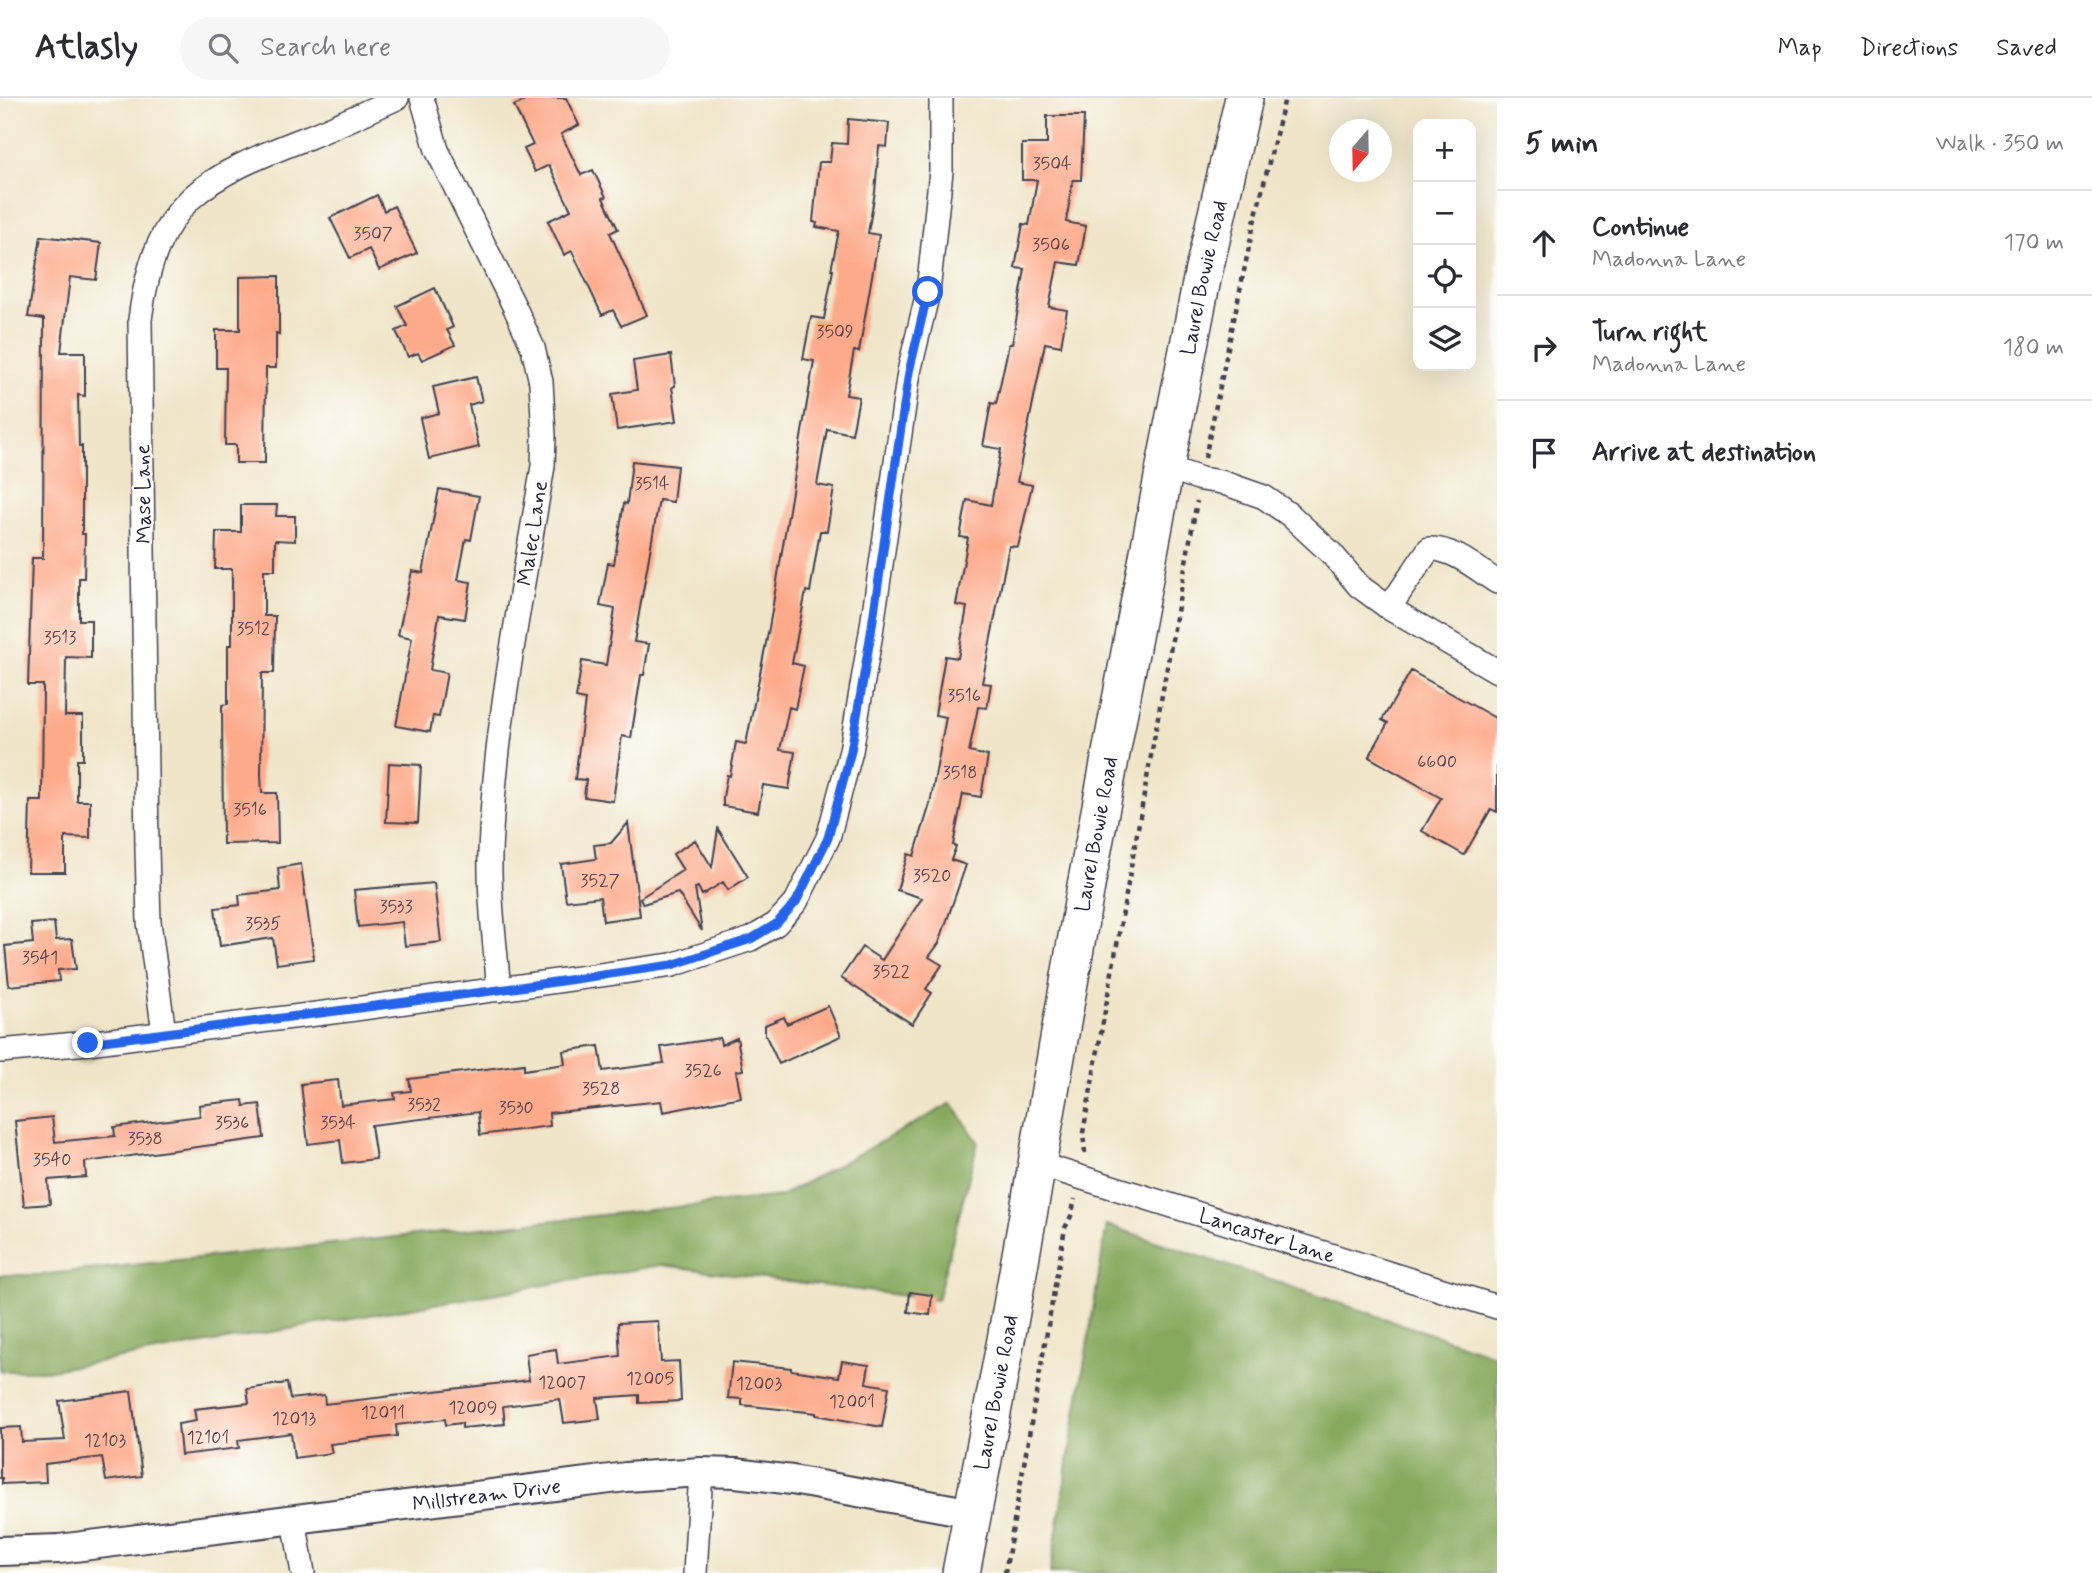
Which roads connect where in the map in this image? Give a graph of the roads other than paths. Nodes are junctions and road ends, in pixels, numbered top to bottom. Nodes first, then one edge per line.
1 (397, 98) edge
2 (422, 98) edge
3 (941, 98) edge
4 (1244, 98) edge
5 (1165, 467) junction
6 (1497, 582) edge
7 (1389, 608) junction
8 (1497, 671) edge
9 (499, 990) junction
10 (164, 1034) junction
11 (0, 1051) edge
12 (1038, 1164) junction
13 (1497, 1307) edge
14 (701, 1472) junction
15 (973, 1513) junction
16 (294, 1519) junction
17 (0, 1551) edge
18 (303, 1573) edge
19 (695, 1573) edge
20 (961, 1573) edge

1 - 10 street, Mase Lane
2 - 9 street, Malec Lane
3 - 9 street
4 - 5 main road, Laurel Bowie Road
5 - 7 street
5 - 12 main road, Laurel Bowie Road
6 - 7 street
7 - 8 street
9 - 10 street
10 - 11 street
12 - 13 street, Lancaster Lane
12 - 15 main road, Laurel Bowie Road
14 - 15 street, Millstream Drive
14 - 16 street, Millstream Drive
14 - 19 street
15 - 20 main road, Laurel Bowie Road
16 - 17 street, Millstream Drive
16 - 18 street

